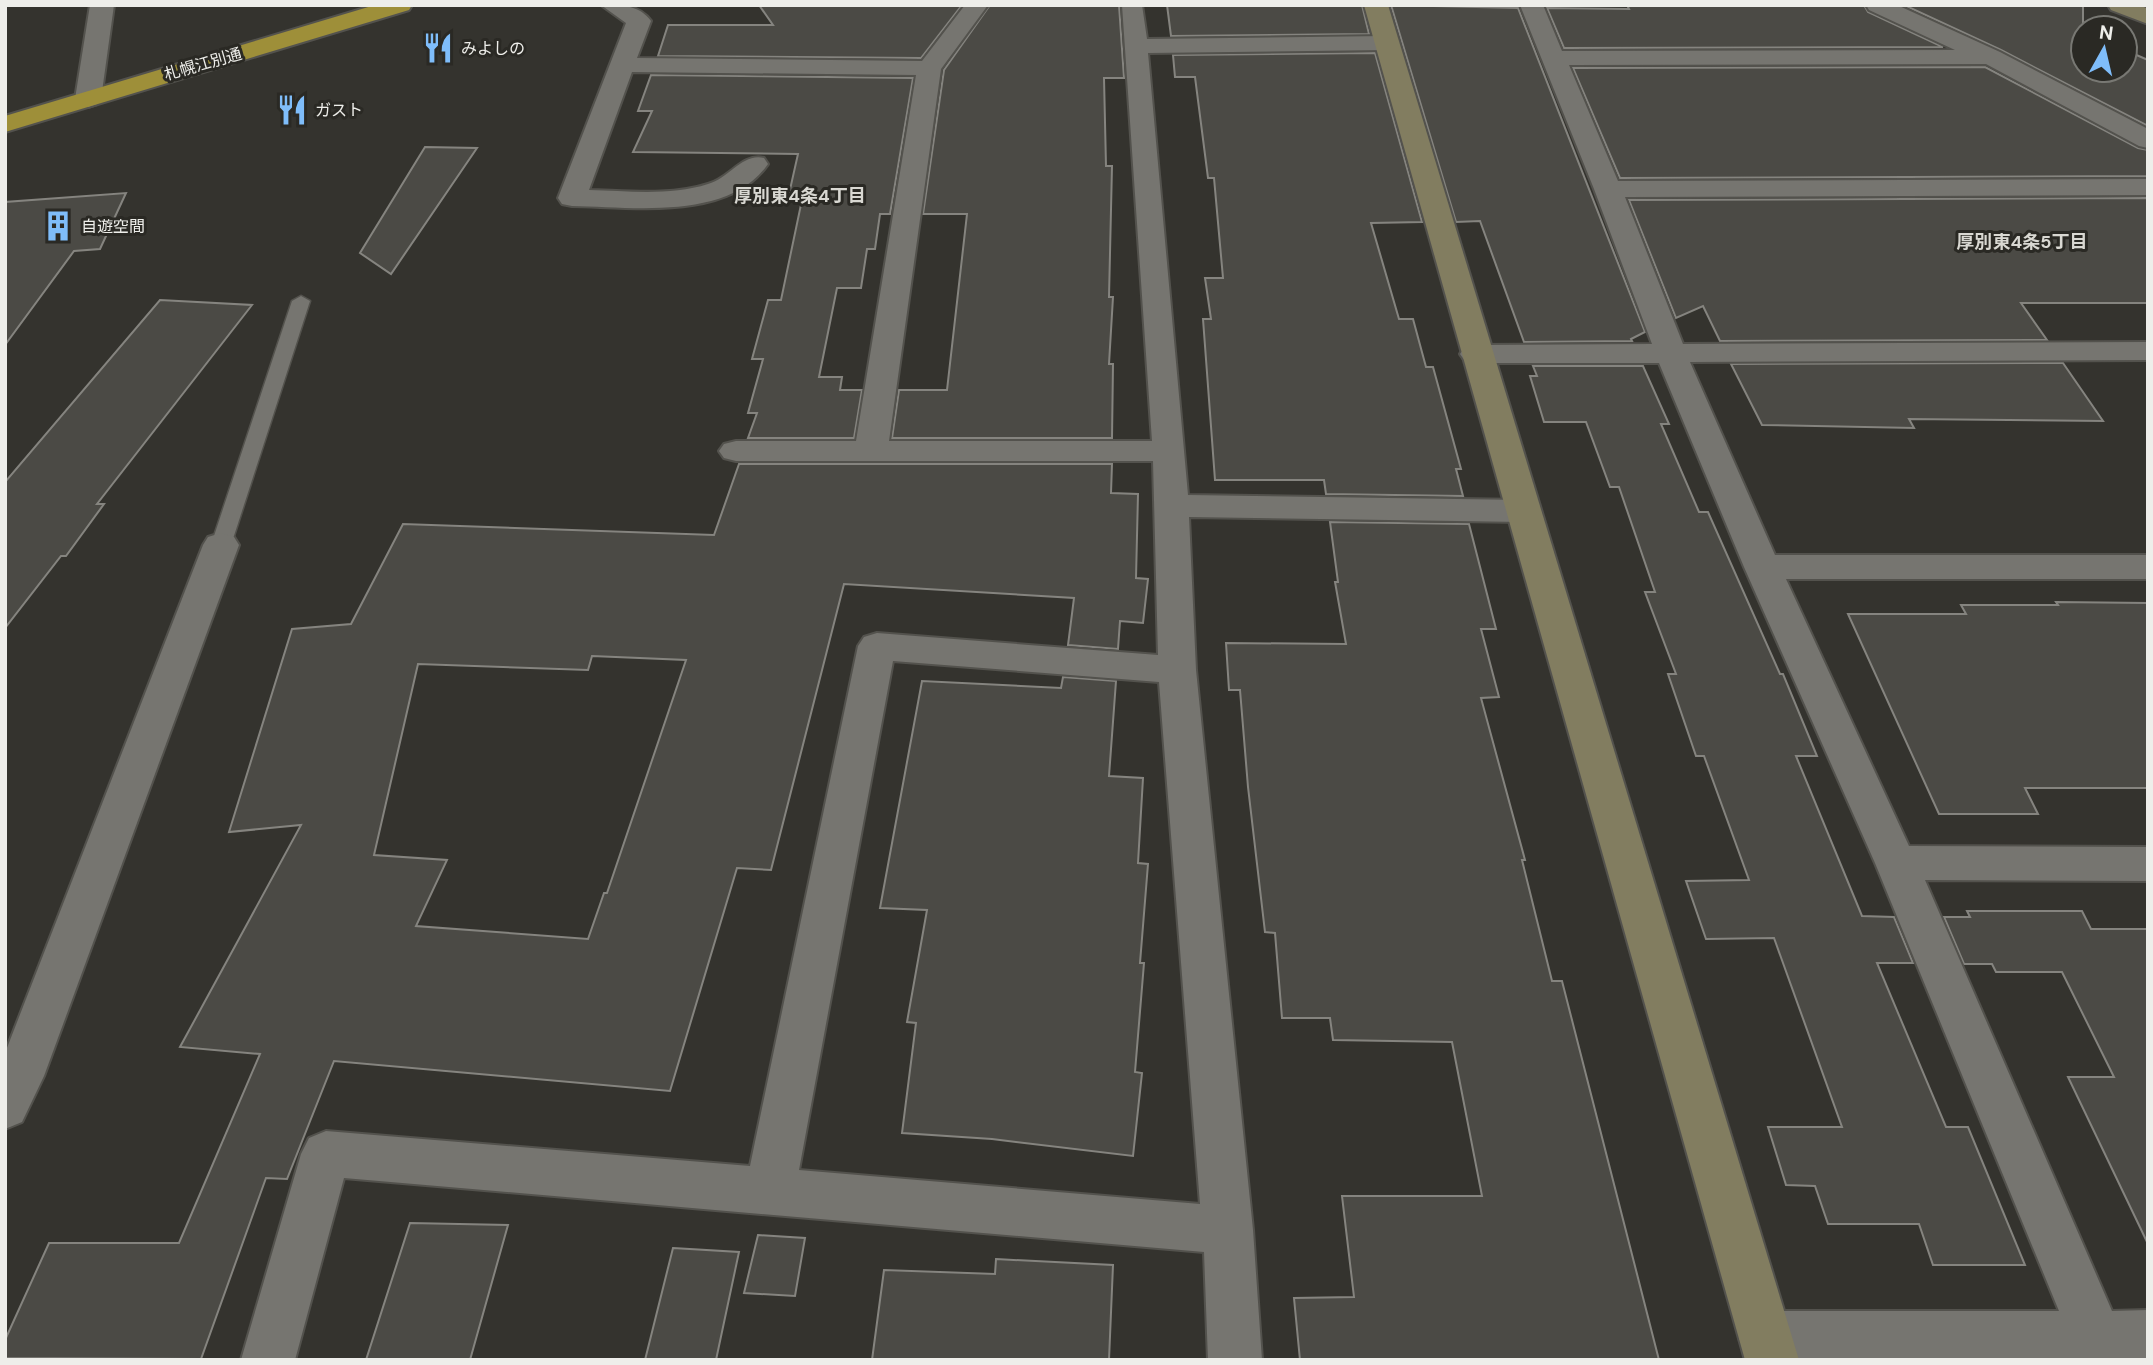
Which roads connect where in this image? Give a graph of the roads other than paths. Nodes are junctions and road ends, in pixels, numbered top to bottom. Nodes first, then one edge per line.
1 (102, 5) edge
2 (401, 5) edge
3 (612, 5) edge
4 (977, 5) edge
5 (1376, 5) edge
6 (1531, 5) edge
7 (1877, 5) edge
8 (2119, 5) edge
9 (1132, 7) edge
10 (2148, 17) edge
11 (1385, 43) junction
12 (1135, 46) junction
13 (1991, 57) junction
14 (1555, 58) junction
15 (621, 65) junction
16 (929, 68) junction
17 (88, 99) junction
18 (5, 124) edge
19 (2148, 140) edge
20 (755, 164) dead end
21 (2148, 187) edge
22 (1608, 188) junction
23 (301, 301) dead end
24 (1670, 351) junction
25 (2148, 351) edge
26 (1476, 354) junction
27 (871, 451) junction
28 (1168, 451) junction
29 (736, 452) dead end
30 (1171, 506) junction
31 (1524, 511) junction
32 (221, 545) joint
33 (1762, 567) junction
34 (2148, 567) edge
35 (1177, 670) junction
36 (1896, 863) junction
37 (2148, 864) edge
38 (5, 1107) edge
39 (770, 1192) junction
40 (1228, 1230) junction
41 (2096, 1337) junction
42 (2148, 1337) edge
43 (1769, 1349) edge
44 (268, 1360) edge
45 (1235, 1360) edge

1 - 17 street
2 - 17 highway, 札幌江別通
3 - 15 street
4 - 16 street
5 - 11 street
6 - 14 street
7 - 13 street
8 - 10 street
9 - 12 street
11 - 12 street
11 - 26 street
12 - 28 street
13 - 14 street
13 - 19 street
14 - 22 street
15 - 16 street
15 - 20 street
16 - 27 street
17 - 18 highway, 札幌江別通
21 - 22 street
22 - 24 street
23 - 32 lane
24 - 25 street
24 - 26 street
24 - 33 street
26 - 31 street
27 - 28 street
27 - 29 street
28 - 30 street
30 - 31 street
30 - 35 street
31 - 43 street
32 - 38 street
33 - 34 street
33 - 36 street
35 - 39 street
35 - 40 street
36 - 37 street
36 - 41 street
39 - 40 street
39 - 44 street
40 - 45 street
41 - 42 street
41 - 43 street

